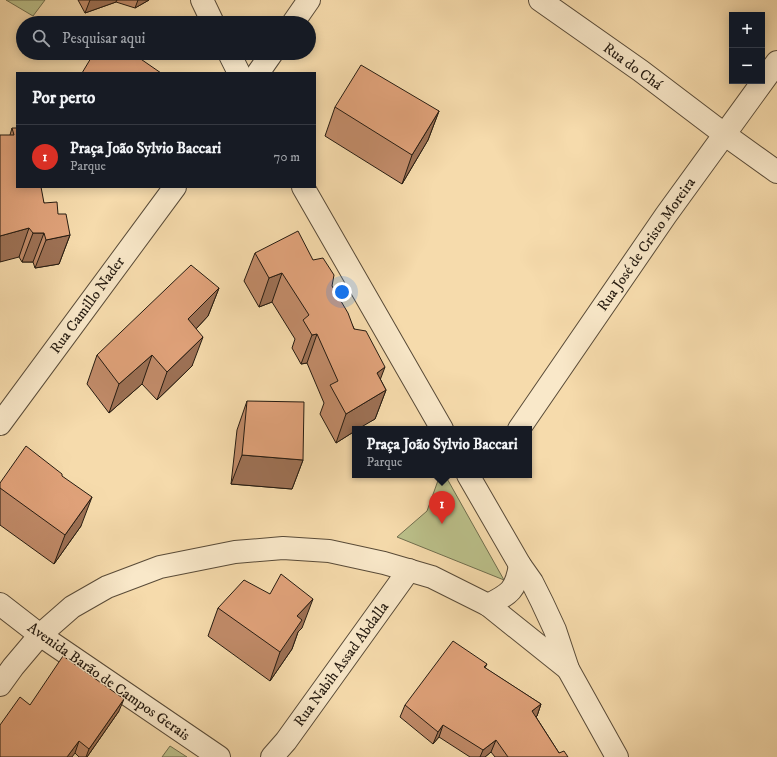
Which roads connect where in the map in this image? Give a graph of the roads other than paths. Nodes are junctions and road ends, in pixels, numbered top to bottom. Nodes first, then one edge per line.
1 (202, 0) edge
2 (309, 0) edge
3 (540, 0) edge
4 (210, 16) edge
5 (298, 16) edge
6 (232, 60) edge
7 (267, 60) edge
8 (777, 62) edge
9 (238, 72) edge
10 (259, 72) edge
11 (724, 134) junction
12 (777, 172) edge
13 (174, 188) edge
14 (304, 188) edge
15 (0, 424) edge
16 (440, 426) edge
17 (521, 426) edge
18 (470, 478) edge
19 (520, 565) junction
20 (409, 570) junction
21 (0, 604) edge
22 (488, 605) junction
23 (40, 635) junction
24 (568, 669) junction
25 (0, 685) edge
26 (219, 757) edge
27 (272, 757) edge
28 (616, 757) edge

1 - 4 street
2 - 5 street
3 - 11 street, Rua do Chá
6 - 9 street
7 - 10 street
8 - 11 street, Rua José de Cristo Moreira
11 - 12 street, Rua do Chá
11 - 17 street, Rua José de Cristo Moreira
13 - 15 street, Rua Camillo Nader
14 - 16 street
18 - 19 street
19 - 22 street
19 - 24 street
20 - 22 street
20 - 23 street
20 - 27 street, Rua Nabih Assad Abdalla
21 - 23 street, Avenida Barão de Campos Gerais
22 - 24 street
23 - 25 street
23 - 26 street, Avenida Barão de Campos Gerais
24 - 28 street

